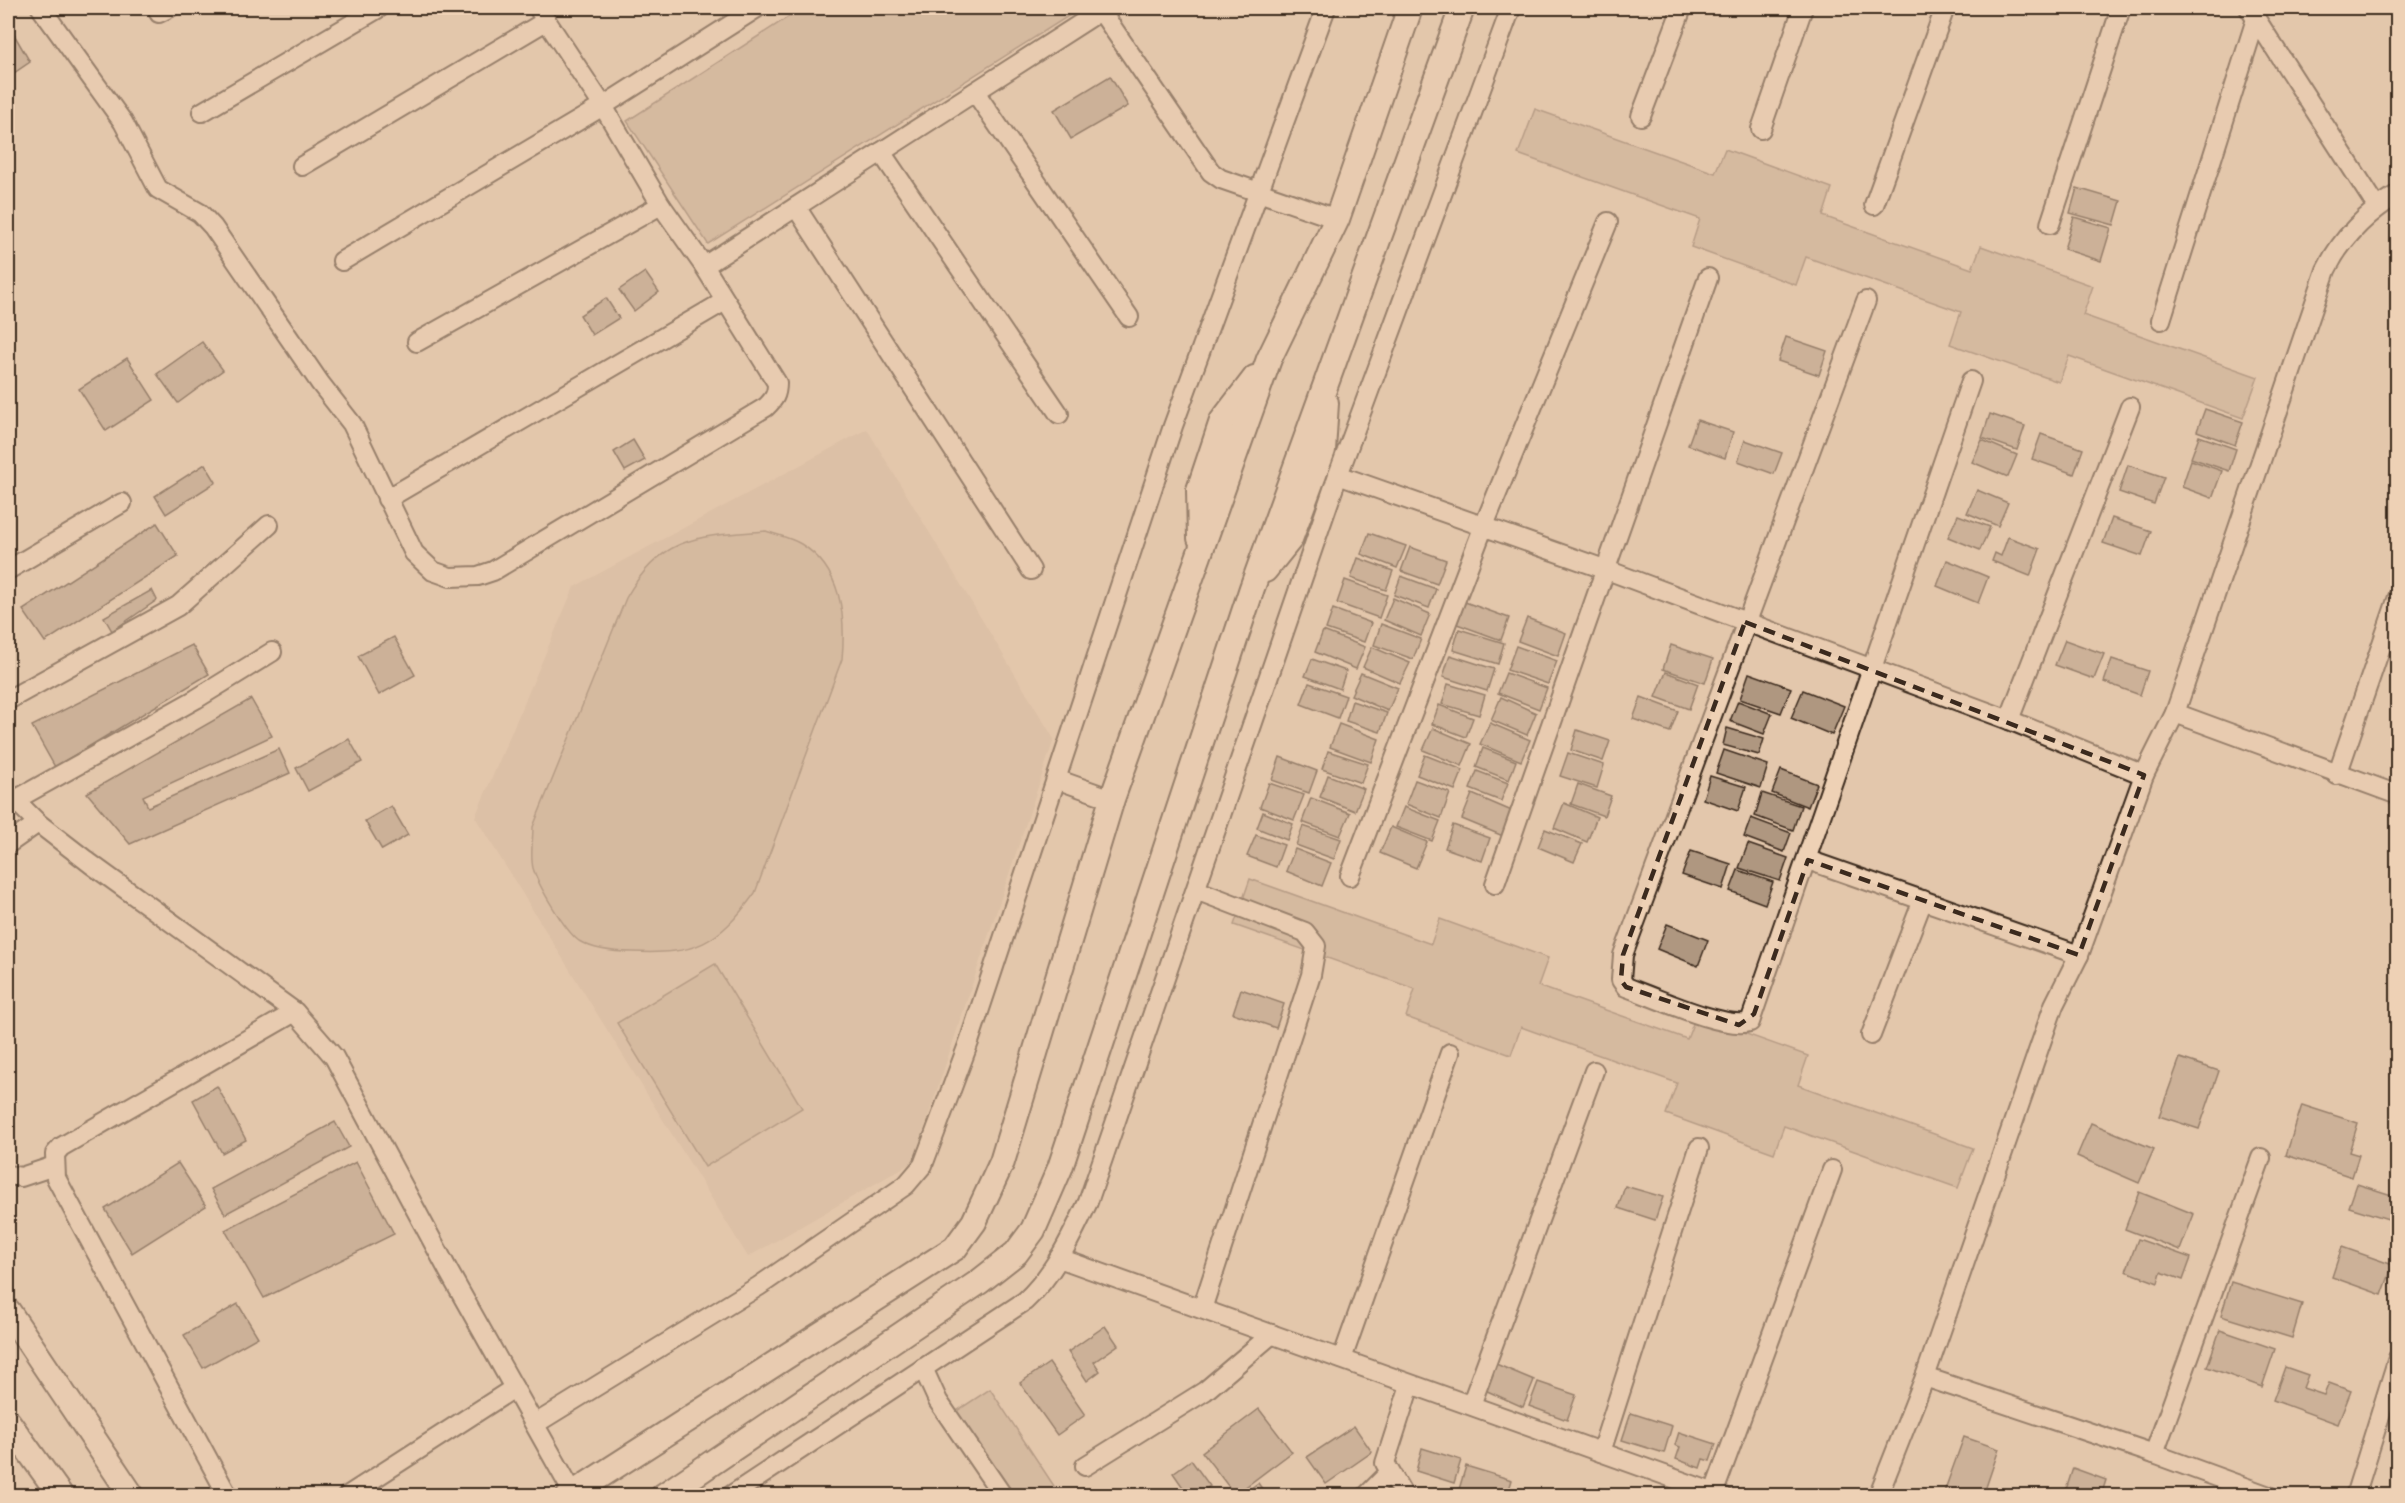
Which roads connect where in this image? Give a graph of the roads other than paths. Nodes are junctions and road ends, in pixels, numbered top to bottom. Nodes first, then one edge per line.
1 (41, 8) edge
2 (379, 8) edge
3 (757, 8) edge
4 (1102, 8) edge
5 (1326, 8) edge
6 (1410, 8) edge
7 (1462, 8) edge
8 (1511, 8) edge
9 (1682, 8) edge
10 (1803, 8) edge
11 (1945, 8) edge
12 (2121, 8) edge
13 (2253, 13) edge
14 (542, 14) edge
15 (975, 92) junction
16 (603, 105) junction
17 (202, 112) dead end
18 (1641, 116) dead end
19 (1761, 129) dead end
20 (880, 152) junction
21 (302, 166) dead end
22 (1258, 192) junction
23 (2397, 194) edge
24 (661, 205) junction
25 (1874, 205) dead end
26 (796, 207) junction
27 (2377, 207) junction
28 (1337, 219) junction
29 (1608, 222) dead end
30 (2050, 224) dead end
31 (342, 261) dead end
32 (704, 266) junction
33 (1708, 278) dead end
34 (725, 301) junction
35 (1866, 301) dead end
36 (1130, 317) dead end
37 (2162, 320) dead end
38 (417, 342) dead end
39 (1971, 381) dead end
40 (2130, 407) dead end
41 (1059, 414) dead end
42 (1338, 475) junction
43 (387, 499) junction
44 (122, 503) dead end
45 (269, 525) dead end
46 (1483, 528) junction
47 (8, 570) edge
48 (1031, 570) dead end
49 (1607, 570) junction
50 (2397, 597) edge
51 (1745, 622) junction
52 (272, 652) dead end
53 (1873, 670) junction
54 (8, 700) edge
55 (2175, 713) junction
56 (2009, 720) junction
57 (2144, 775) junction
58 (2337, 775) junction
59 (1056, 779) junction
60 (2397, 795) edge
61 (11, 797) edge
62 (1112, 799) junction
63 (38, 823) junction
64 (8, 844) edge
65 (1808, 860) junction
66 (1350, 876) dead end
67 (1495, 884) dead end
68 (1196, 890) junction
69 (1923, 900) junction
70 (2079, 955) junction
71 (295, 1012) junction
72 (1871, 1035) dead end
73 (1450, 1053) dead end
74 (1594, 1071) dead end
75 (1699, 1148) dead end
76 (2261, 1158) dead end
77 (54, 1166) junction
78 (1832, 1170) dead end
79 (8, 1175) edge
80 (1059, 1258) junction
81 (1202, 1310) junction
82 (8, 1311) edge
83 (1272, 1334) junction
84 (2397, 1358) edge
85 (1342, 1359) junction
86 (923, 1368) junction
87 (1926, 1377) junction
88 (1410, 1385) junction
89 (514, 1388) junction
90 (1471, 1405) junction
91 (8, 1422) edge
92 (535, 1424) junction
93 (1601, 1452) junction
94 (2154, 1454) junction
95 (1085, 1466) dead end
96 (1389, 1473) junction
97 (677, 1492) edge
98 (571, 1494) edge
99 (1719, 1494) edge
100 (61, 1496) edge
101 (132, 1496) edge
102 (228, 1496) edge
103 (347, 1496) edge
104 (730, 1496) edge
105 (1003, 1496) edge
106 (1366, 1496) edge
107 (1404, 1496) edge
108 (1878, 1496) edge
109 (2269, 1496) edge
110 (2355, 1496) edge

1 - 43 street
2 - 17 street
3 - 16 street
4 - 15 street
4 - 22 street
5 - 22 street
6 - 28 street
7 - 97 street
8 - 42 street
9 - 18 street
10 - 19 street
11 - 25 street
12 - 30 street
13 - 27 street
13 - 37 street
14 - 16 street
14 - 21 street
15 - 20 street
15 - 36 street
16 - 24 street
16 - 31 street
20 - 26 street
20 - 41 street
22 - 28 street
22 - 59 street
23 - 27 street
24 - 32 street
24 - 38 street
26 - 32 street
26 - 48 street
27 - 55 street
28 - 62 street
29 - 46 street
32 - 34 street
33 - 49 street
34 - 43 street
34 - 43 street
35 - 51 street
39 - 53 street
40 - 56 street
42 - 46 street
42 - 68 street
44 - 47 street
45 - 54 street
46 - 49 street
46 - 66 street
49 - 51 street
49 - 67 street
50 - 58 street
51 - 53 street
51 - 65 street
52 - 61 street
53 - 56 street
53 - 65 street
55 - 57 street
55 - 58 street
56 - 57 street
57 - 70 street
58 - 60 street
59 - 62 street
59 - 92 street
61 - 63 street
62 - 98 street
63 - 64 street
63 - 71 street
65 - 69 street
68 - 80 street
68 - 81 street
69 - 70 street
69 - 72 street
70 - 87 street
71 - 77 street
71 - 89 street
73 - 85 street
74 - 90 street
75 - 93 street
76 - 94 street
77 - 79 street
77 - 102 street
78 - 99 street
80 - 81 street
80 - 86 street
81 - 83 street
82 - 101 street
83 - 85 street
83 - 95 street
84 - 110 street
85 - 88 street
86 - 104 street
86 - 105 street
87 - 94 street
87 - 108 street
88 - 90 street
88 - 96 street
89 - 92 street
89 - 103 street
90 - 93 street
91 - 100 street
92 - 98 street
93 - 99 street
94 - 109 street
96 - 106 street
96 - 107 street

